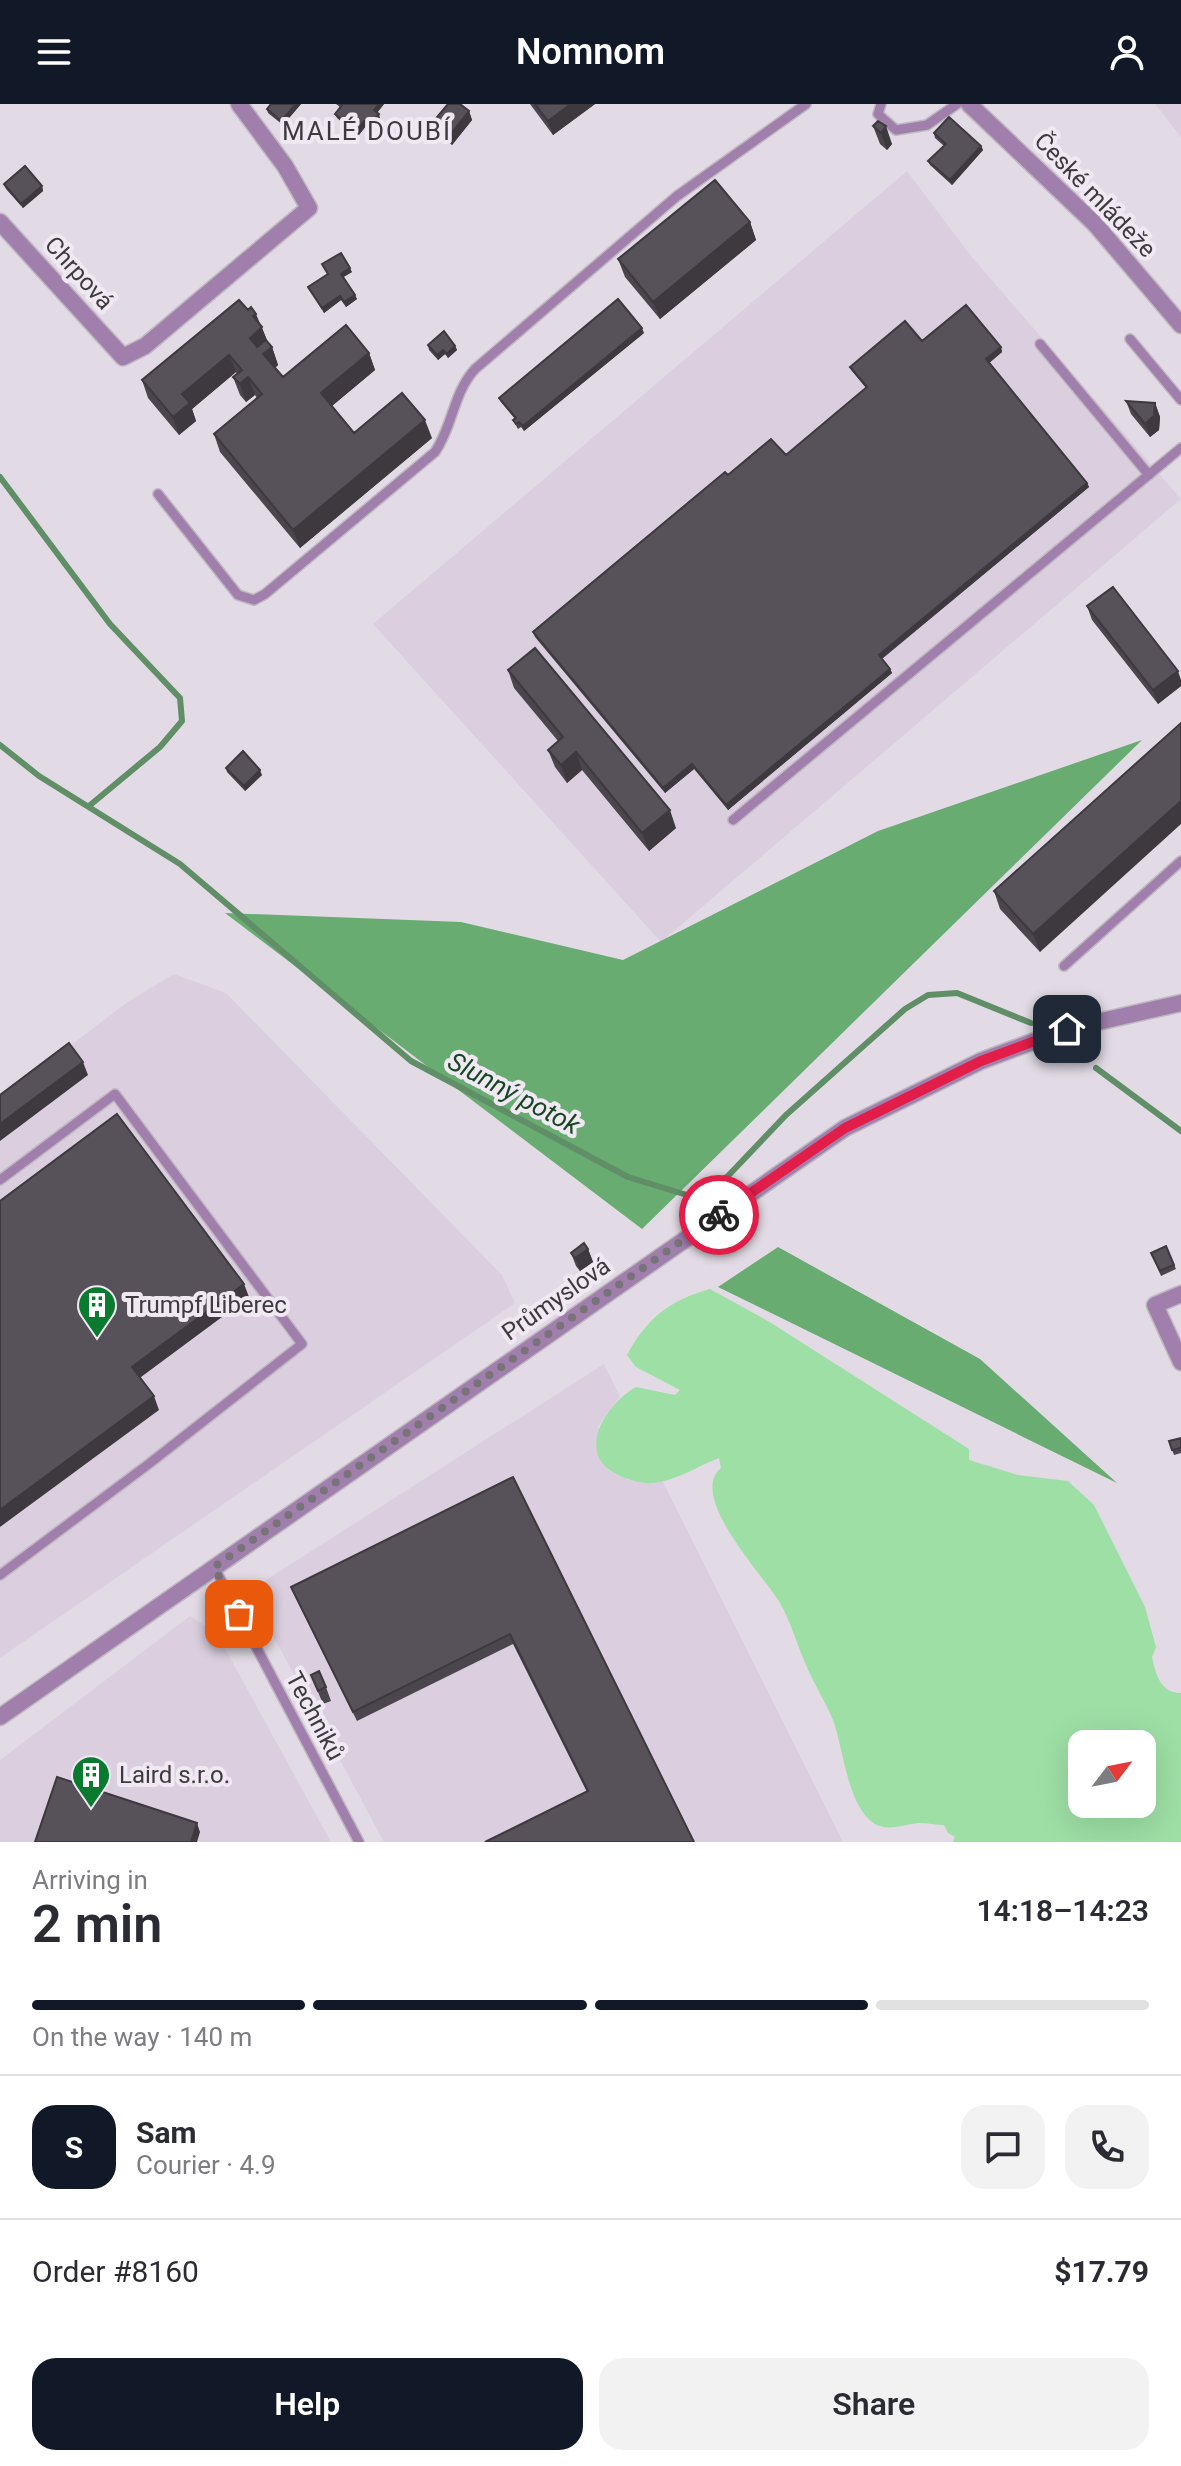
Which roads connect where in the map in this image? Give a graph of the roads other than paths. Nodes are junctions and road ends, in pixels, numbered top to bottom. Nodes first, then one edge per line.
1 (239, 104) edge
2 (806, 104) edge
3 (881, 104) edge
4 (957, 104) edge
5 (969, 104) edge
6 (0, 222) edge
7 (1181, 325) edge
8 (1130, 339) dead end
9 (1040, 344) dead end
10 (1181, 400) edge
11 (1181, 448) edge
12 (1149, 475) junction
13 (158, 494) dead end
14 (733, 820) dead end
15 (1181, 861) edge
16 (1064, 966) dead end
17 (1181, 1003) edge
18 (0, 1180) edge
19 (1181, 1294) edge
20 (1181, 1362) edge
21 (214, 1567) junction
22 (0, 1575) edge
23 (0, 1717) edge
24 (359, 1842) edge

1 - 6 street, Chrpová
2 - 13 lane
3 - 4 lane
5 - 7 street, České mládeže
8 - 10 lane
9 - 12 lane
11 - 12 lane
12 - 14 lane
15 - 16 lane
17 - 21 street, Průmyslová
18 - 22 lane
19 - 20 street
21 - 23 street, Průmyslová
21 - 24 lane, Techniků

